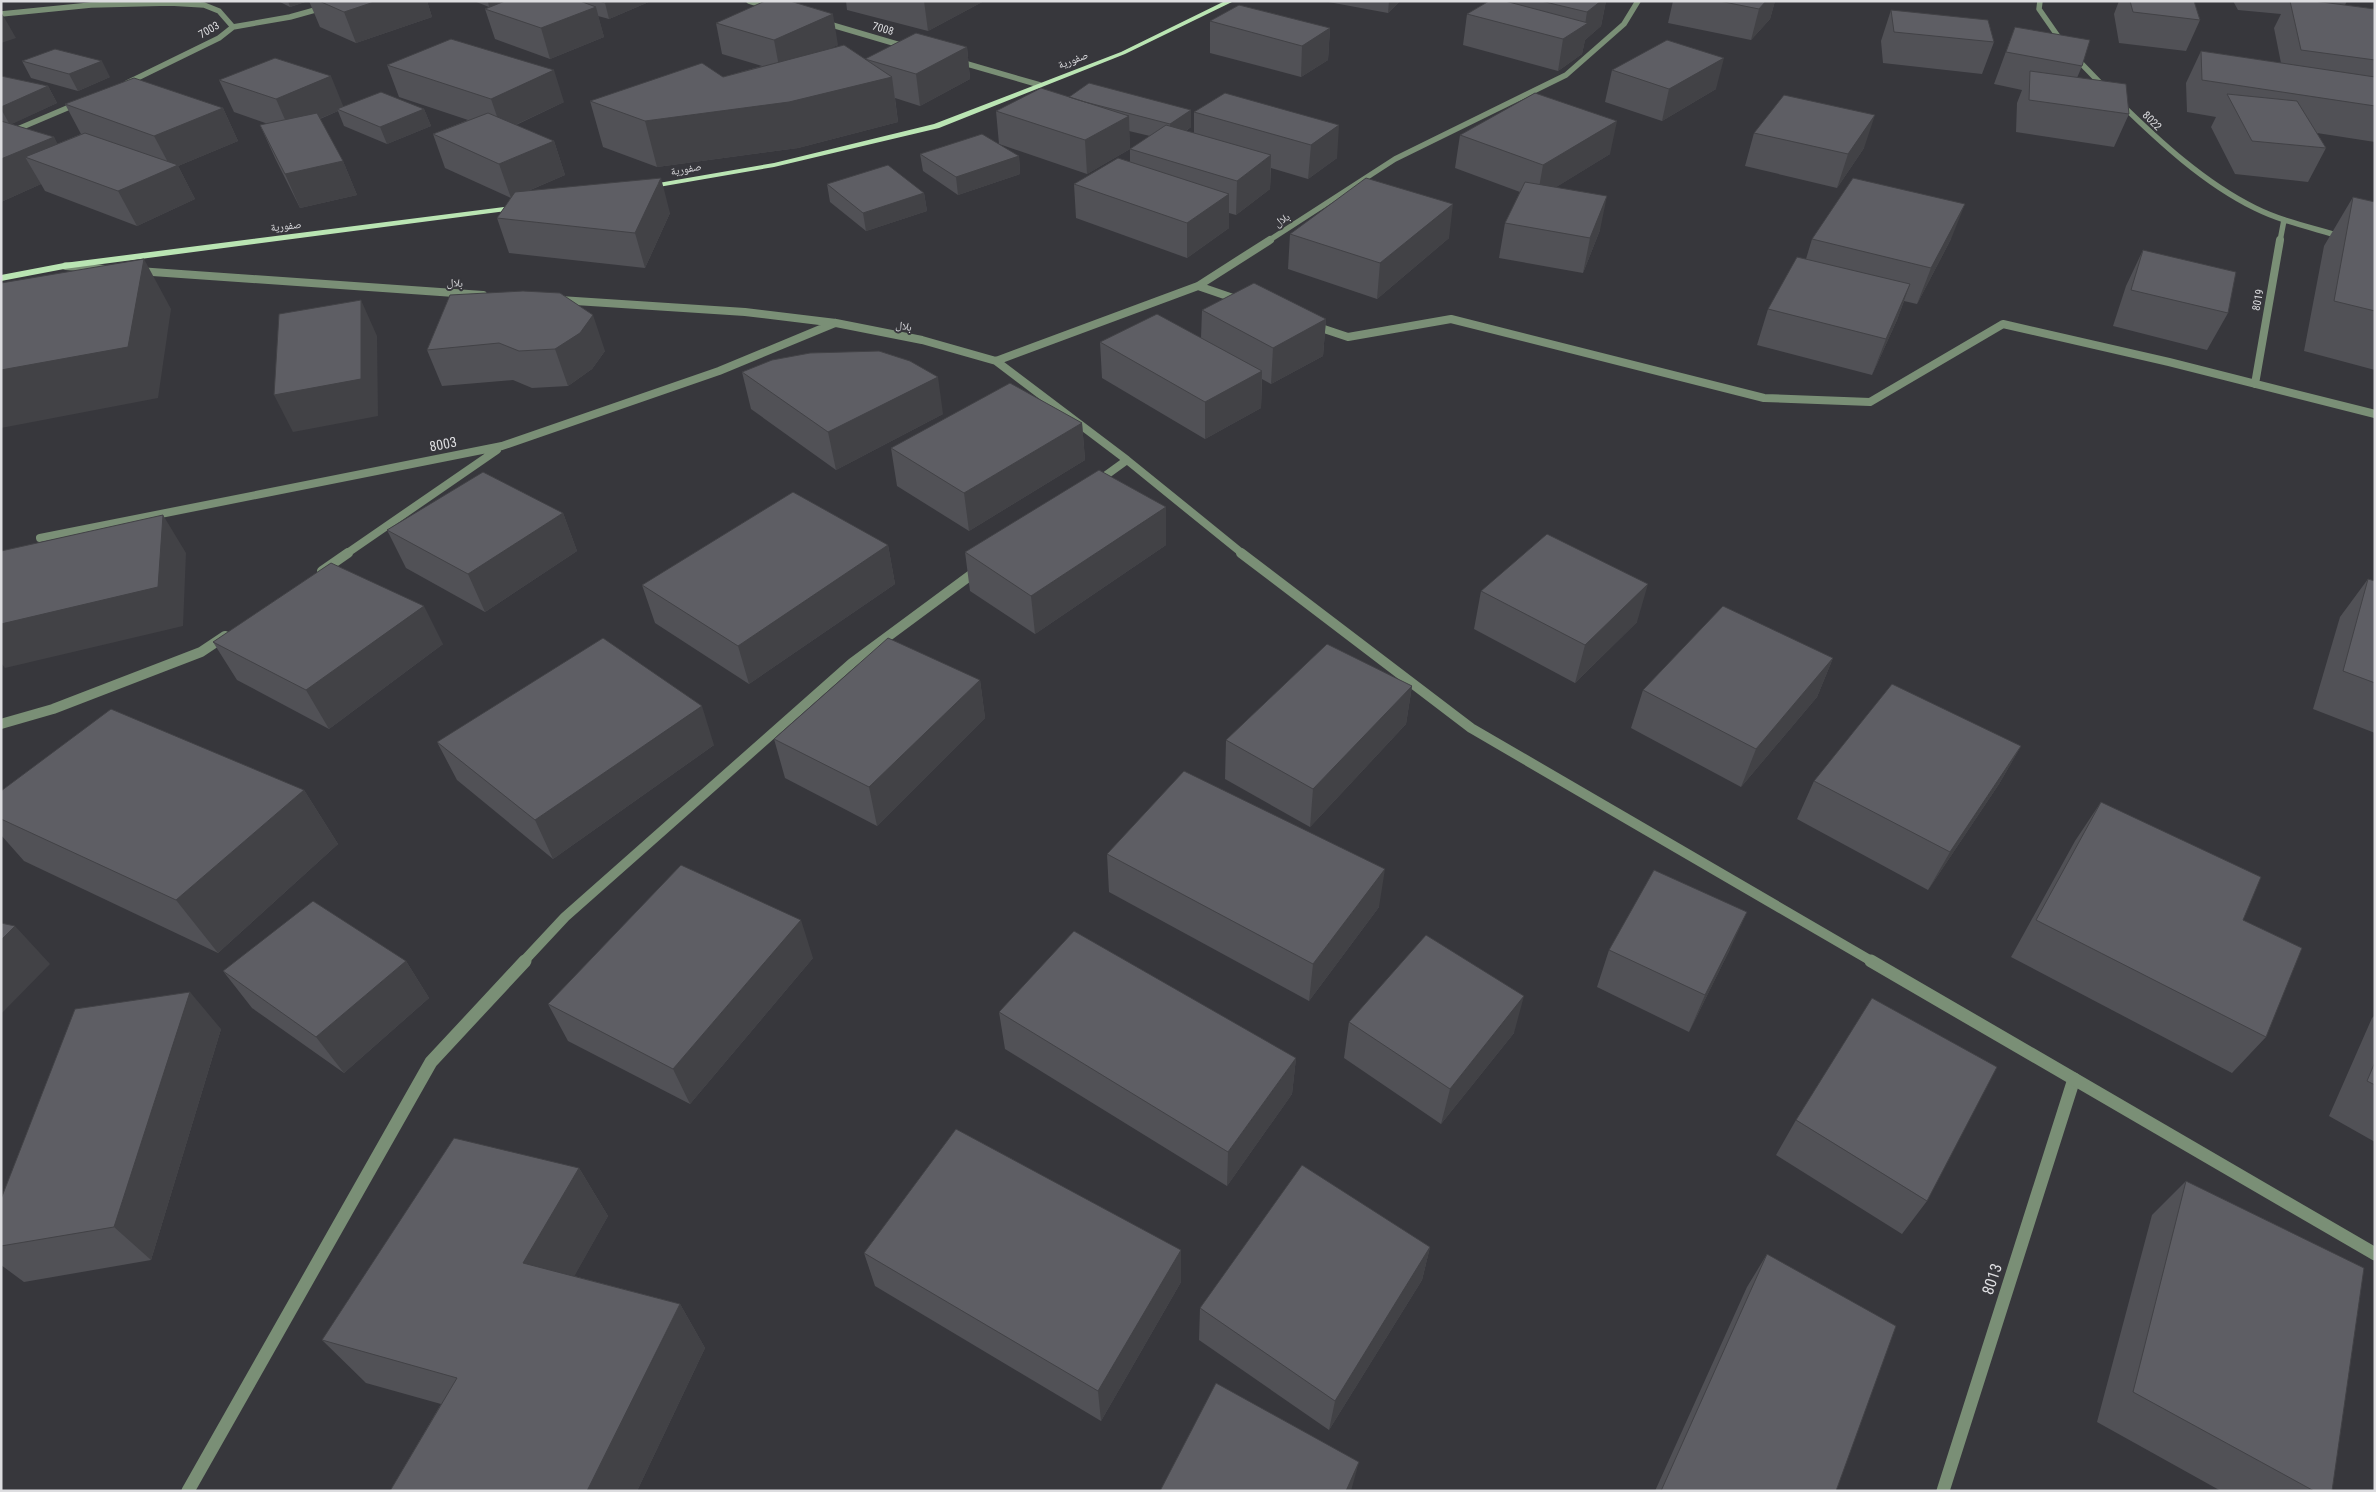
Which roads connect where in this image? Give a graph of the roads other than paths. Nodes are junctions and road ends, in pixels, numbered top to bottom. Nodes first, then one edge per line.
1 (347, 1) edge
2 (749, 1) edge
3 (1231, 1) edge
4 (1638, 1) edge
5 (2040, 1) edge
6 (777, 9) edge
7 (1, 14) edge
8 (815, 20) edge
9 (233, 27) junction
10 (918, 50) edge
11 (946, 58) edge
12 (122, 85) edge
13 (1040, 85) junction
14 (2110, 93) edge
15 (2116, 99) edge
16 (88, 100) edge
17 (1, 136) edge
18 (638, 188) edge
19 (531, 205) edge
20 (2284, 220) junction
21 (2347, 238) edge
22 (64, 266) junction
23 (113, 270) edge
24 (133, 271) edge
25 (1, 278) edge
26 (1198, 286) junction
27 (488, 295) edge
28 (547, 299) edge
29 (1245, 302) edge
30 (1301, 321) edge
31 (836, 323) junction
32 (996, 362) junction
33 (2255, 384) junction
34 (2375, 414) edge
35 (502, 446) junction
36 (1127, 460) junction
37 (1088, 489) edge
38 (40, 538) dead end
39 (986, 564) edge
40 (312, 578) edge
41 (233, 631) edge
42 (1, 724) edge
43 (2074, 1079) junction
44 (2375, 1254) edge
45 (188, 1491) edge
46 (1943, 1491) edge

1 - 9 street
2 - 6 street
3 - 13 main road, صفورية
4 - 26 street, بلال
5 - 14 street
7 - 9 street, 7003
8 - 10 street, 7008
9 - 12 street, 7003
11 - 13 street
13 - 18 main road, صفورية
15 - 20 street, 8022
16 - 17 street
19 - 22 main road, صفورية
20 - 21 street, 8022
20 - 33 street, 8019
22 - 23 street
22 - 25 main road, صفورية
24 - 27 street, بلال
26 - 29 street
26 - 32 street, بلال
28 - 31 street, بلال
30 - 33 street
31 - 32 street, بلال
31 - 35 street, 8003
32 - 36 street
33 - 34 street
35 - 38 street, 8003
35 - 40 street
36 - 37 street
36 - 43 street
39 - 45 street
41 - 42 street
43 - 44 street
43 - 46 street, 8013

